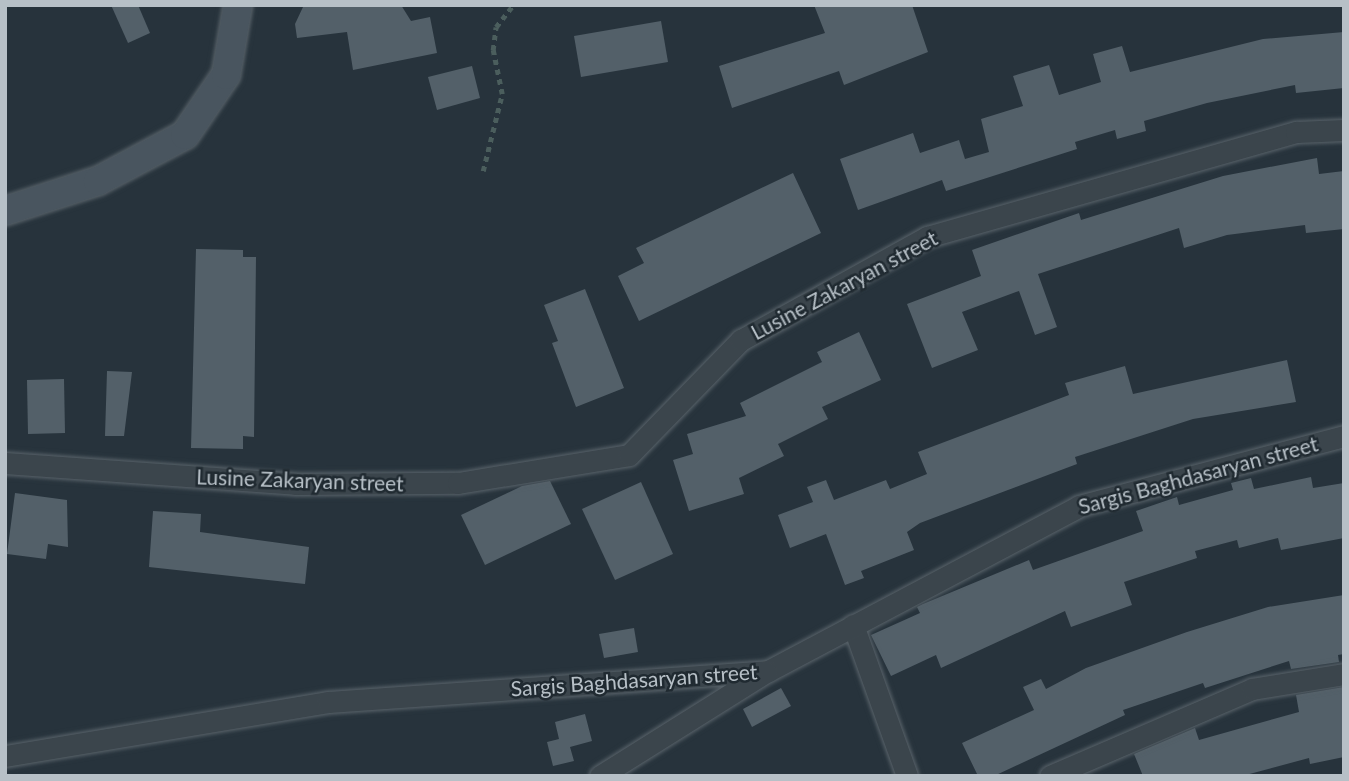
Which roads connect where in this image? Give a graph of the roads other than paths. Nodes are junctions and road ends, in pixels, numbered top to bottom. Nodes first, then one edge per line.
1 (238, 5) edge
2 (1344, 130) edge
3 (5, 211) edge
4 (1344, 436) edge
5 (5, 463) edge
6 (853, 625) junction
7 (768, 671) junction
8 (1344, 674) edge
9 (5, 756) edge
10 (600, 776) edge
11 (907, 776) edge
12 (1050, 776) edge

1 - 3 main road
2 - 5 street, Lusine Zakaryan street
4 - 6 street, Sargis Baghdasaryan street
6 - 7 street, Sargis Baghdasaryan street
6 - 11 street
7 - 9 street, Sargis Baghdasaryan street
7 - 10 street
8 - 12 street

